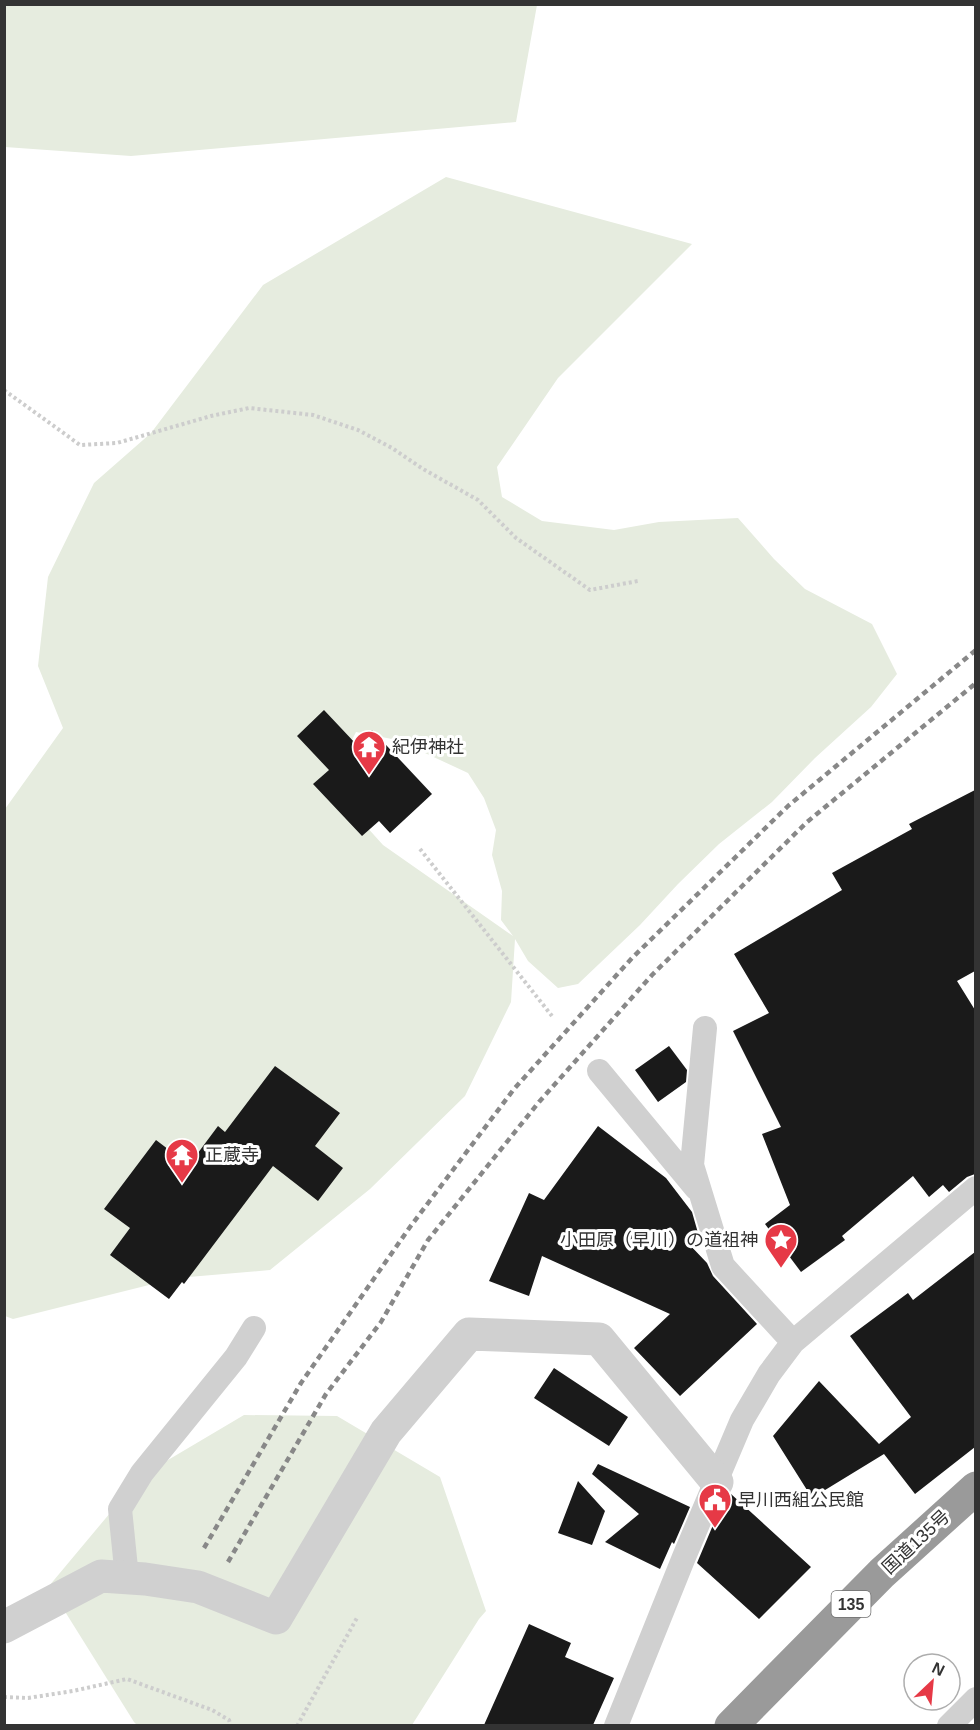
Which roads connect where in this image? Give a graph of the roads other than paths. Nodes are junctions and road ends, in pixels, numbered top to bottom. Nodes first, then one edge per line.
1 (705, 1028) dead end
2 (599, 1071) dead end
3 (975, 1188) edge
4 (701, 1194) junction
5 (254, 1328) dead end
6 (793, 1342) junction
7 (717, 1482) junction
8 (975, 1488) edge
9 (127, 1578) junction
10 (4, 1627) edge
11 (975, 1699) edge
12 (616, 1725) edge
13 (731, 1725) edge
14 (949, 1725) edge

1 - 4 lane
2 - 4 lane
3 - 6 lane
4 - 6 lane
5 - 9 lane
6 - 7 lane
7 - 9 street
7 - 12 lane
8 - 13 highway, 国道135号 / 135
9 - 10 street
11 - 14 lane

